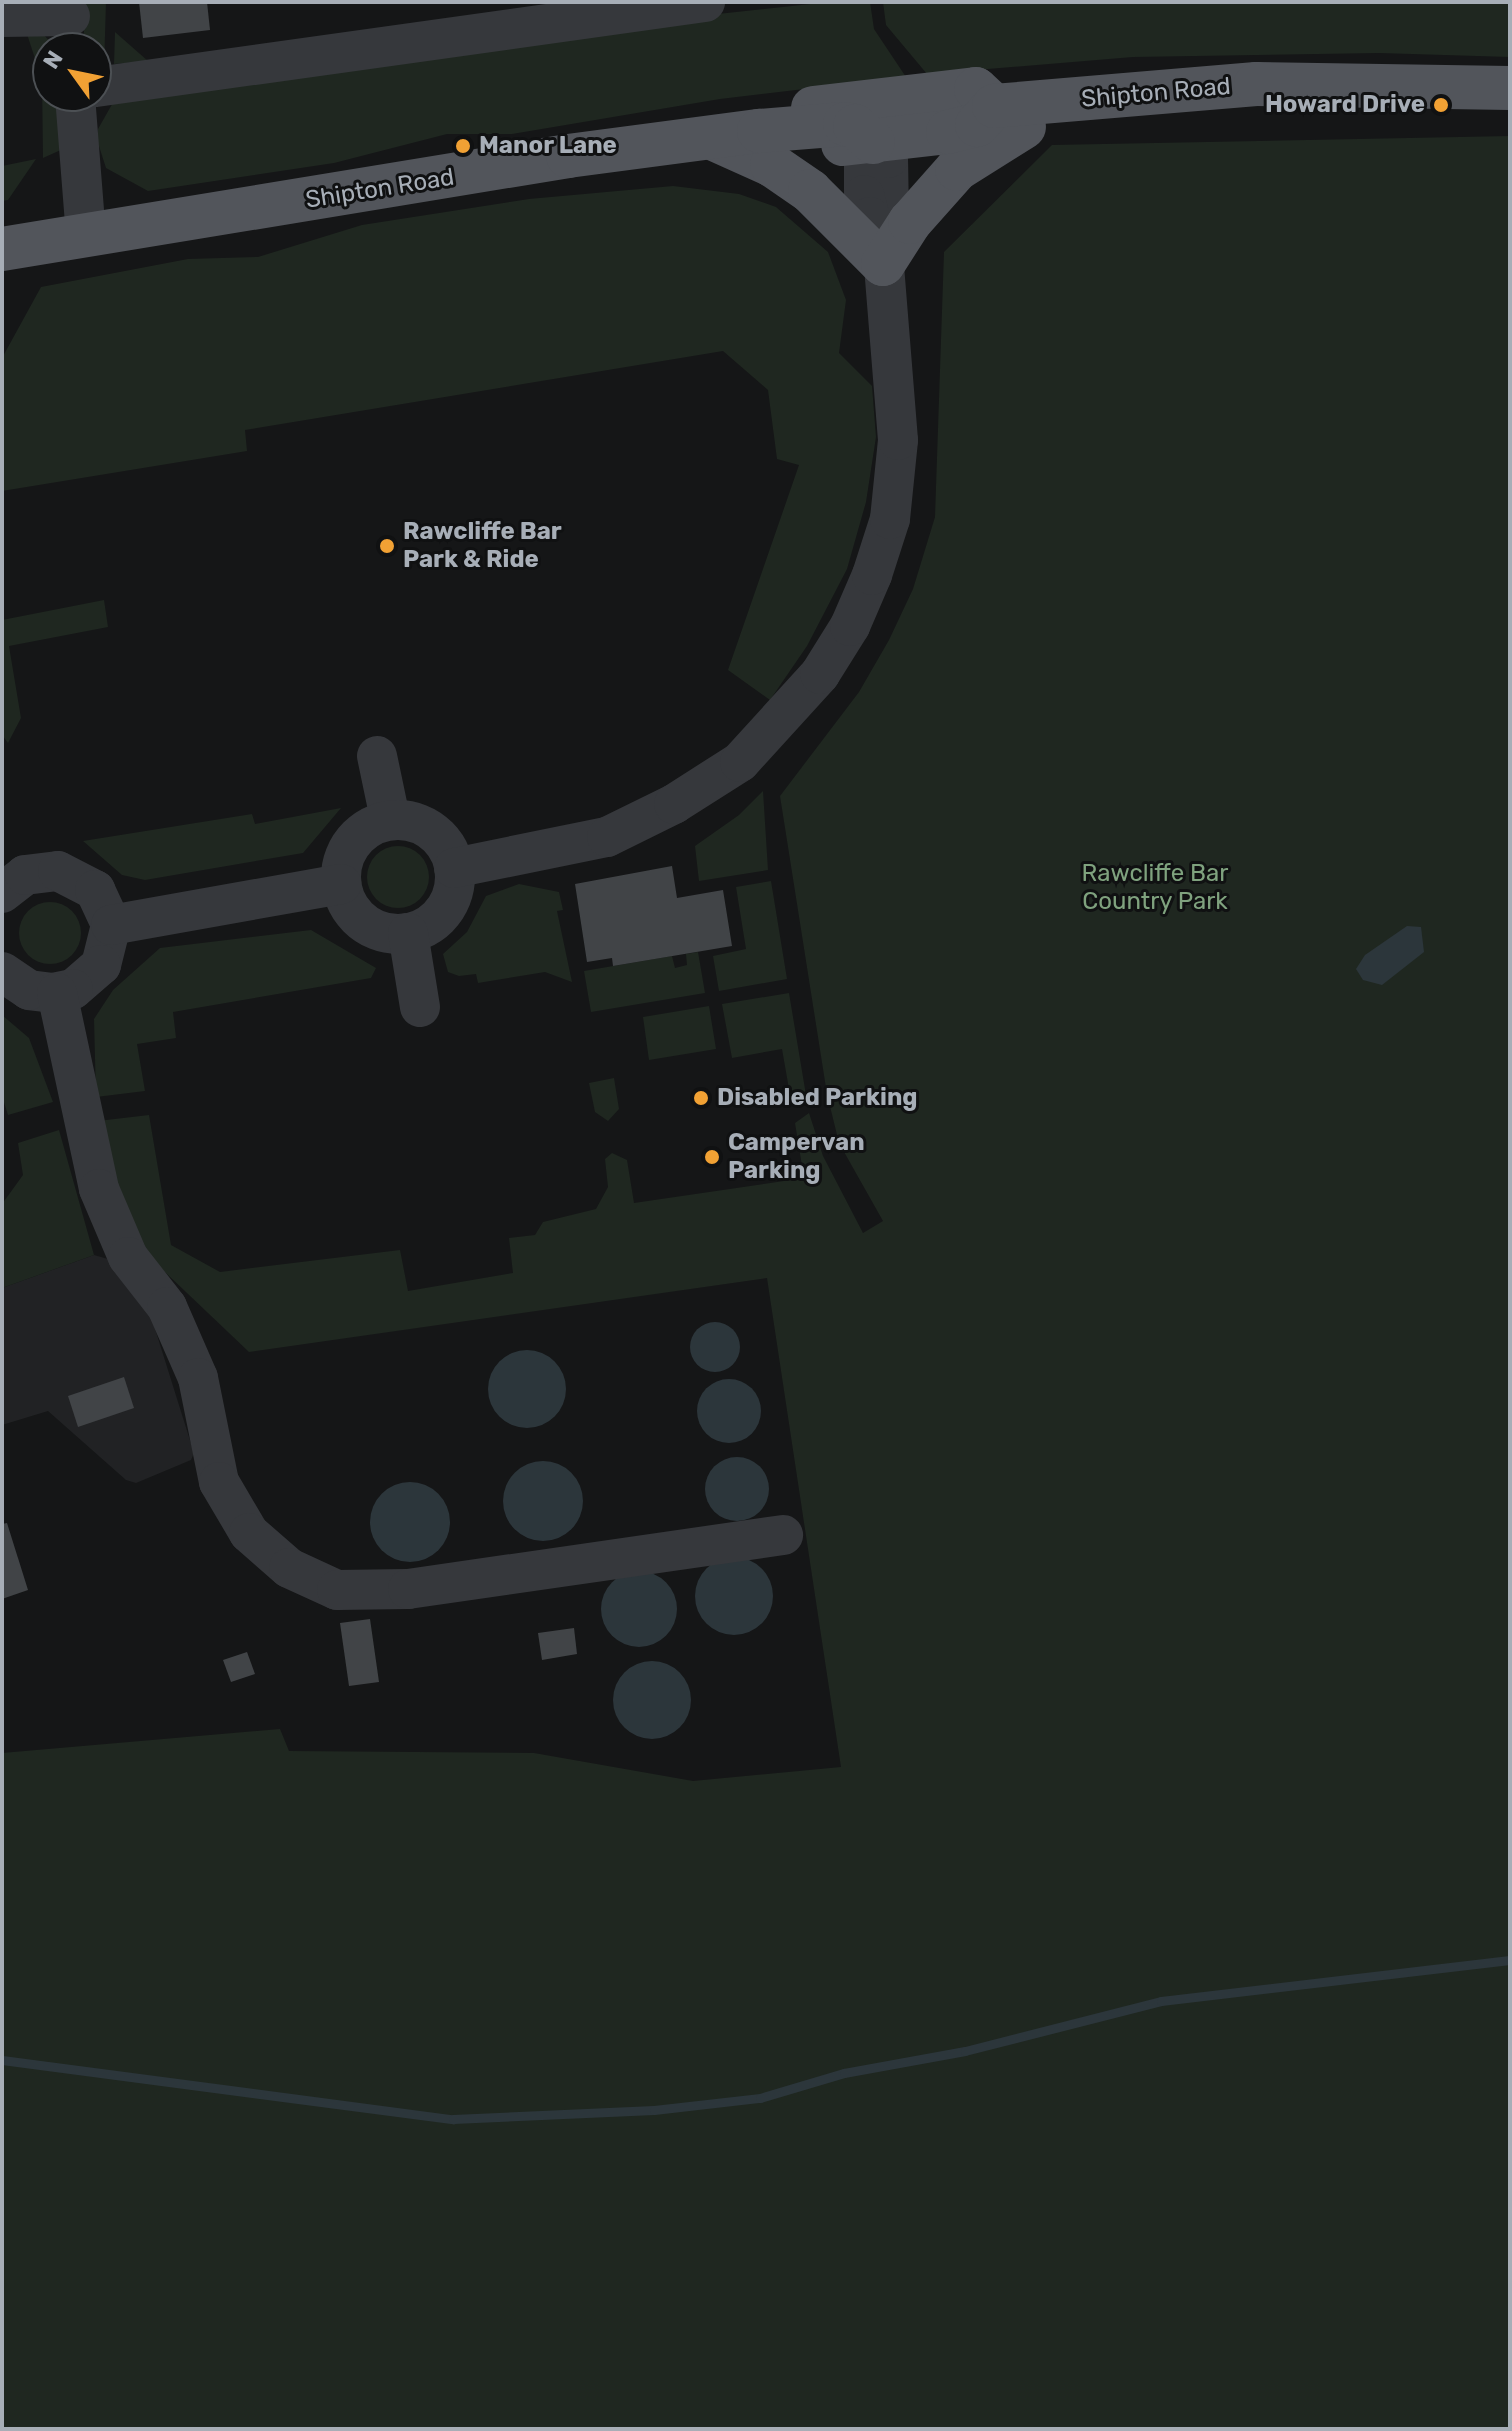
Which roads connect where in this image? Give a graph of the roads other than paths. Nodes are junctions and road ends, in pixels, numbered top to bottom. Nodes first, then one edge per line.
1 (705, 2) edge
2 (2, 17) edge
3 (71, 22) edge
4 (112, 85) edge
5 (1510, 88) edge
6 (904, 95) junction
7 (1076, 100) junction
8 (994, 106) junction
9 (76, 112) edge
10 (759, 131) junction
11 (714, 139) junction
12 (873, 142) junction
13 (86, 235) junction
14 (882, 247) junction
15 (2, 249) edge
16 (377, 756) dead end
17 (390, 818) junction
18 (454, 868) junction
19 (10, 873) edge
20 (341, 884) junction
21 (111, 925) junction
22 (408, 933) junction
23 (2, 972) edge
24 (57, 993) junction
25 (420, 1007) dead end
26 (783, 1535) dead end

1 - 4 street
2 - 3 street
5 - 7 main road, Shipton Road
6 - 8 main road, Shipton Road
6 - 10 main road, Shipton Road
6 - 12 main road
7 - 8 main road, Shipton Road
7 - 14 main road
8 - 12 main road
9 - 13 street
10 - 11 main road, Shipton Road
10 - 12 main road
11 - 13 main road, Shipton Road
11 - 14 main road
12 - 14 street
13 - 15 main road, Shipton Road
14 - 18 street
16 - 17 street
17 - 18 street
17 - 20 street
18 - 22 street
19 - 21 street
20 - 21 street
20 - 22 street
21 - 24 street
22 - 25 street
23 - 24 street
24 - 26 street

